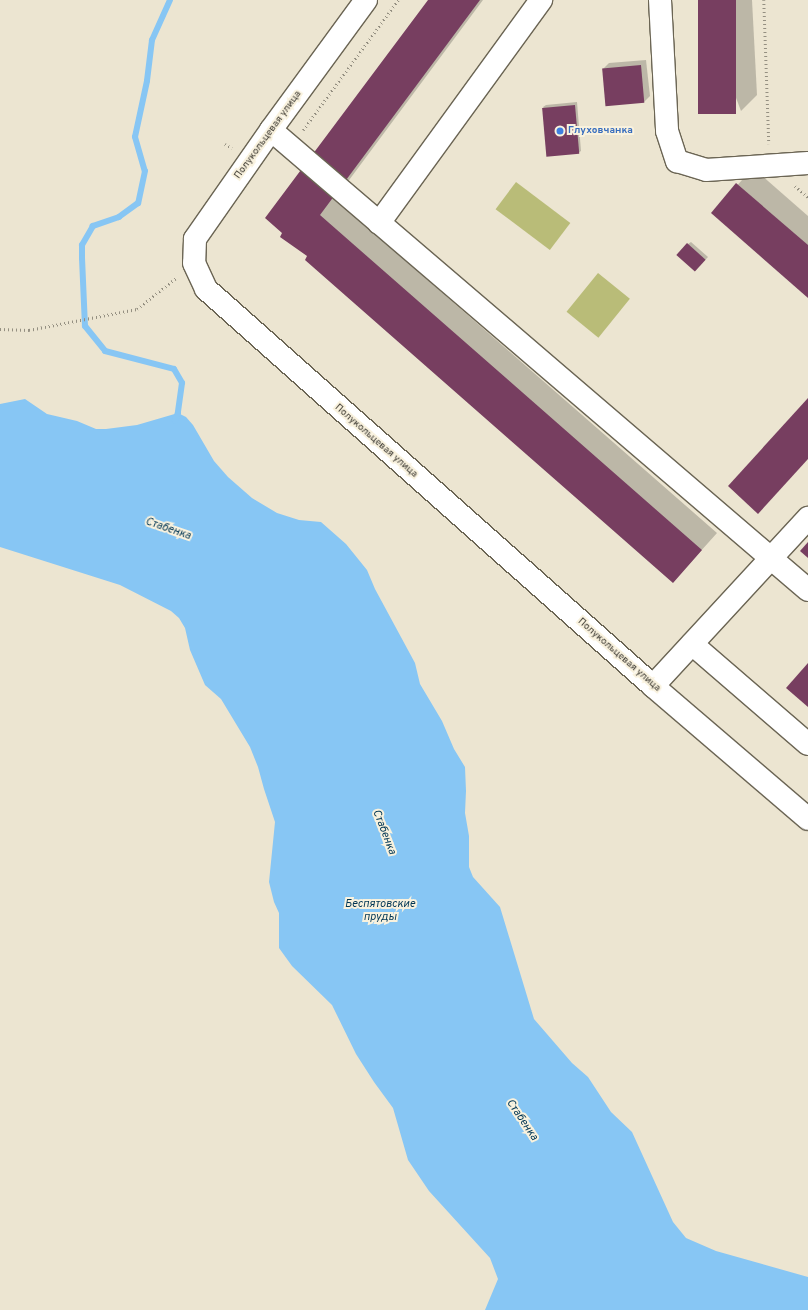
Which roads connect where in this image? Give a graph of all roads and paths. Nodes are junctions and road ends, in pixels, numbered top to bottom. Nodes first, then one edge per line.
1 (366, 0) edge
2 (541, 0) edge
3 (660, 0) edge
4 (764, 0) edge
5 (271, 130) junction
6 (808, 163) edge
7 (770, 165) junction
8 (379, 222) junction
9 (194, 264) junction
10 (0, 329) edge
11 (808, 518) edge
12 (771, 558) junction
13 (808, 590) edge
14 (692, 644) junction
15 (653, 686) junction
16 (808, 744) edge
17 (808, 819) edge

1 - 5 main road, Полукольцевая улица
2 - 8 main road
3 - 7 main road
4 - 7 path
5 - 8 main road
5 - 9 main road, Полукольцевая улица
6 - 7 main road
8 - 12 main road
9 - 10 path
9 - 15 main road, Полукольцевая улица
11 - 12 main road
12 - 13 main road
12 - 14 main road
14 - 15 main road
14 - 16 main road
15 - 17 main road, Полукольцевая улица

